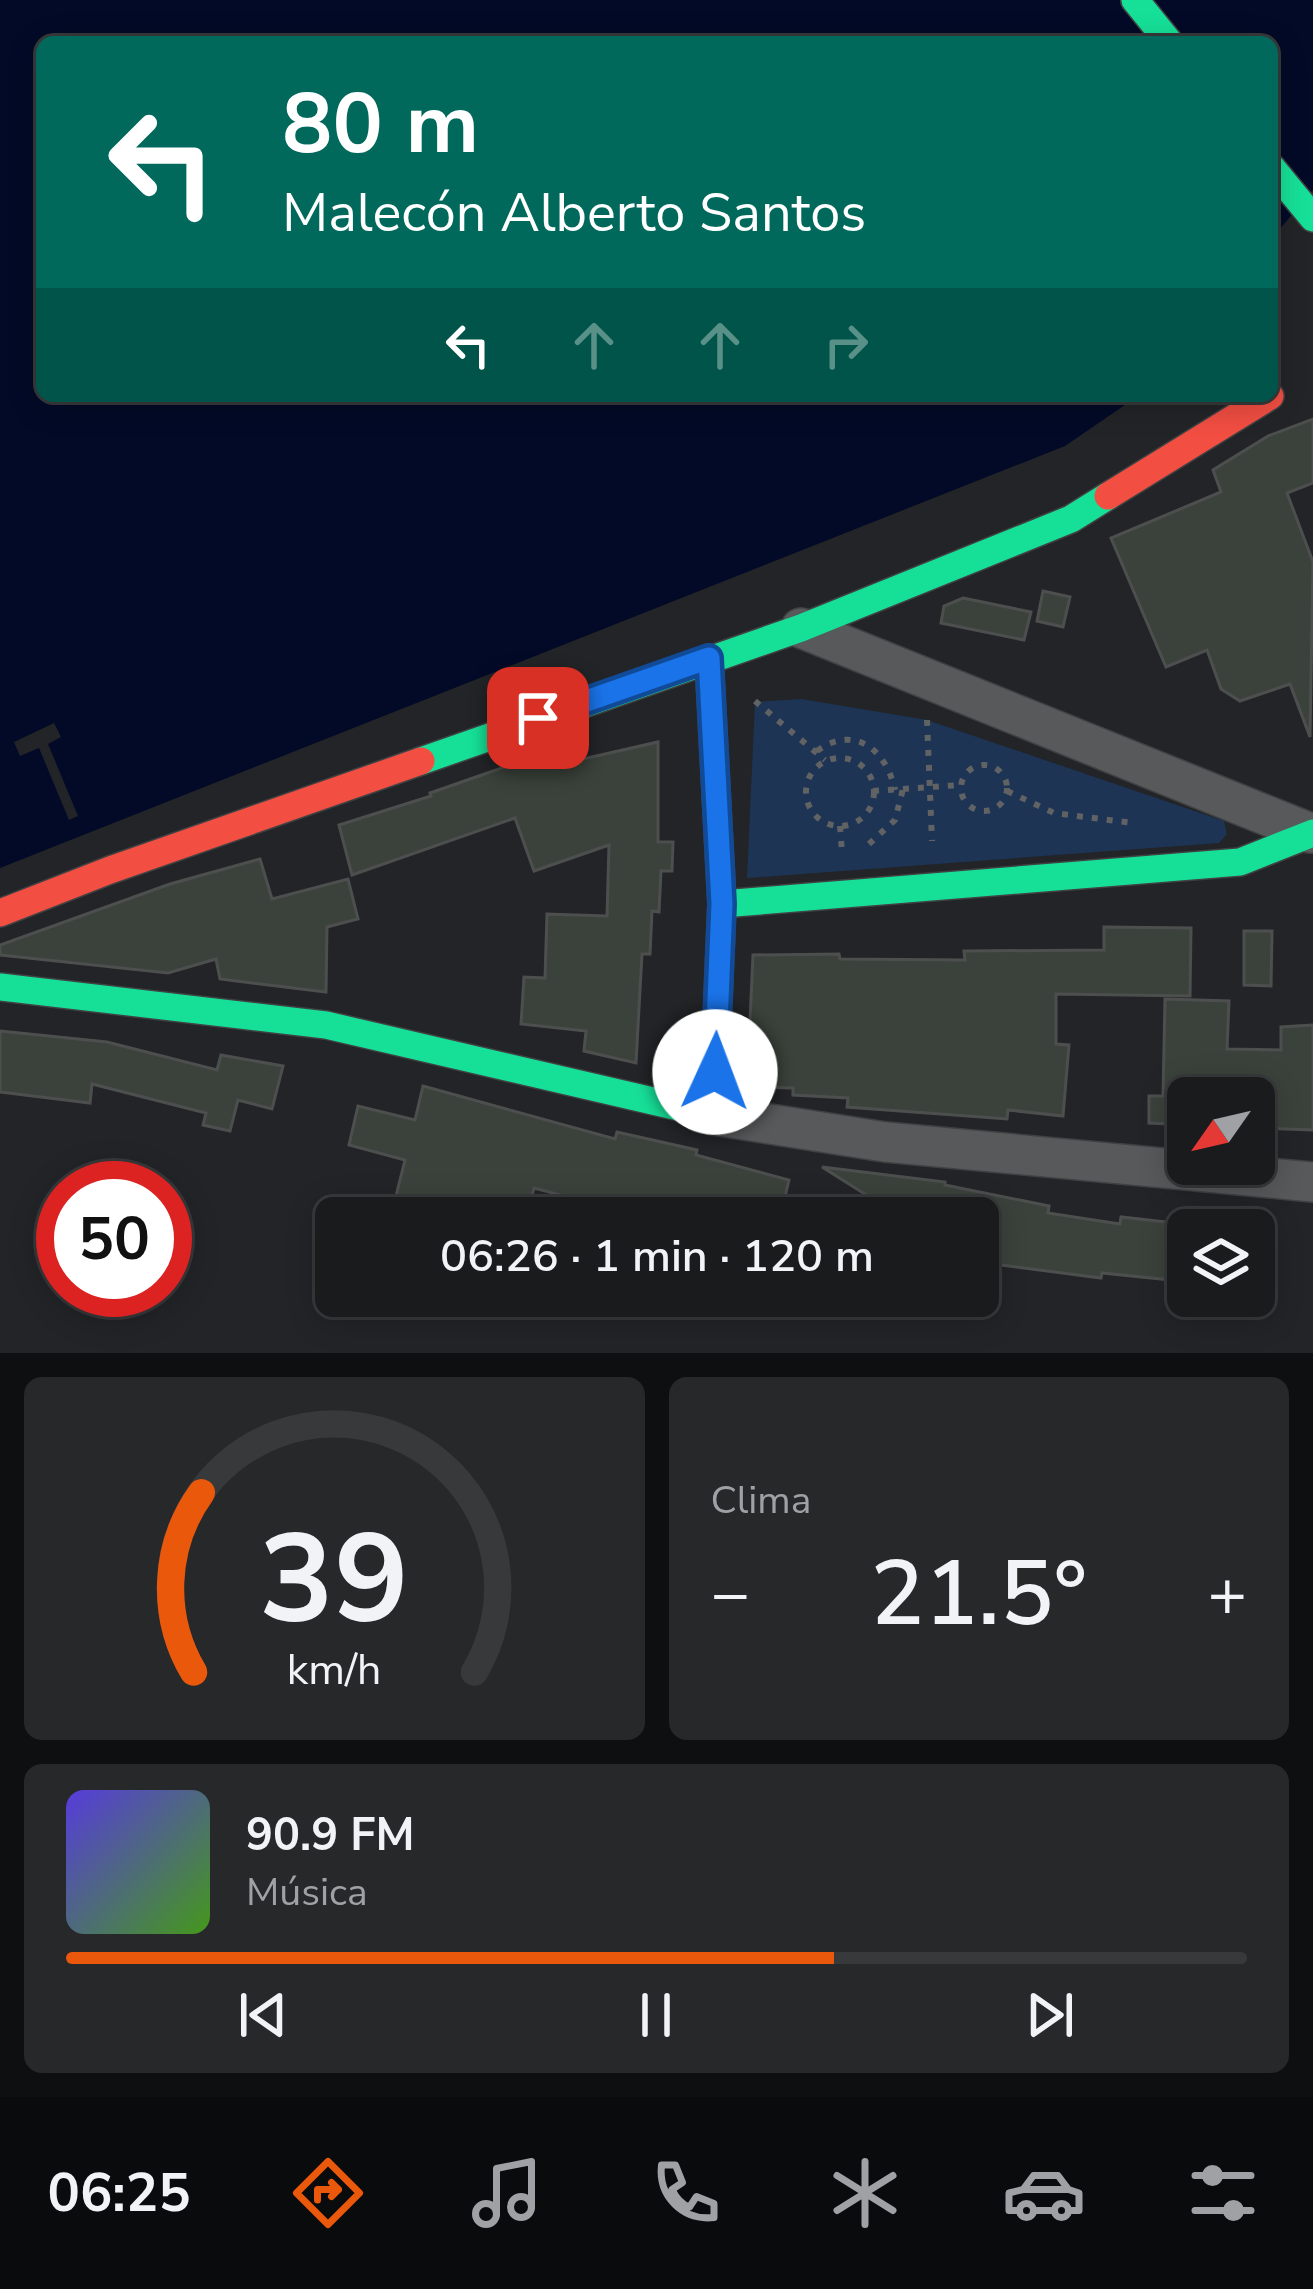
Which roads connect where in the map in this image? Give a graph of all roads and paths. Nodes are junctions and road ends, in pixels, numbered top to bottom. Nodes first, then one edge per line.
1 (1135, 0) edge
2 (1164, 36) edge
3 (1278, 175) edge
4 (1313, 218) edge
5 (1299, 378) dead end
6 (1278, 391) edge
7 (1260, 402) edge
8 (801, 628) junction
9 (709, 658) junction
10 (927, 720) dead end
11 (817, 751) junction
12 (826, 760) junction
13 (960, 785) junction
14 (929, 787) junction
15 (899, 789) junction
16 (874, 791) junction
17 (1312, 833) edge
18 (842, 850) dead end
19 (934, 887) junction
20 (722, 904) junction
21 (0, 913) edge
22 (0, 987) edge
23 (713, 1114) junction
24 (1313, 1182) edge

1 - 2 main road
3 - 4 main road
5 - 6 main road
7 - 8 main road
8 - 9 main road
8 - 17 street
9 - 11 path
9 - 20 main road
9 - 21 main road
10 - 14 path
11 - 12 path
11 - 15 path
12 - 16 path
12 - 16 path
13 - 13 path
13 - 14 path
14 - 15 path
14 - 19 path
15 - 16 path
15 - 18 path
17 - 19 main road
19 - 20 main road
20 - 23 main road
22 - 23 main road
23 - 24 street

